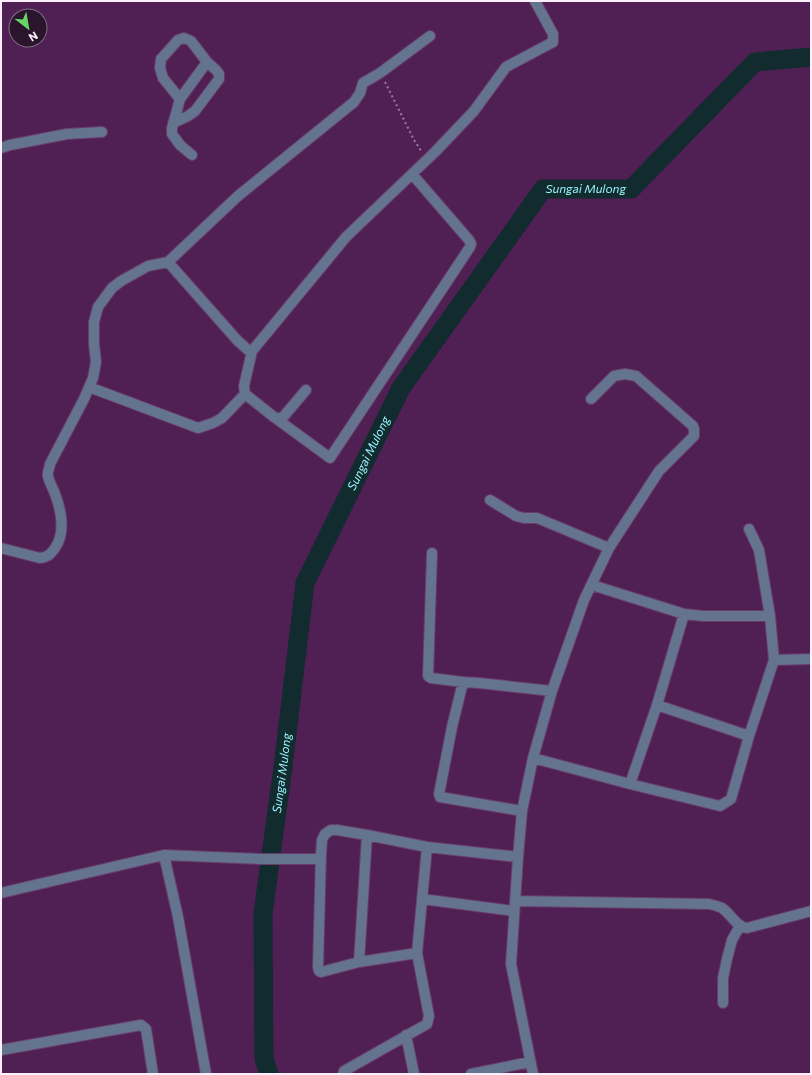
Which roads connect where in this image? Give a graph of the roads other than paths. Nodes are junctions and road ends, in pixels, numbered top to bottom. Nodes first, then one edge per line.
1 (535, 1) edge
2 (430, 36) dead end
3 (207, 62) junction
4 (180, 98) junction
5 (173, 123) junction
6 (102, 132) dead end
7 (1, 148) edge
8 (192, 155) dead end
9 (412, 174) junction
10 (168, 262) junction
11 (252, 351) junction
12 (89, 387) junction
13 (306, 390) dead end
14 (245, 394) junction
15 (591, 399) dead end
16 (274, 417) junction
17 (490, 500) dead end
18 (749, 529) dead end
19 (1, 548) edge
20 (609, 548) junction
21 (432, 553) dead end
22 (592, 585) junction
23 (684, 614) junction
24 (770, 616) junction
25 (811, 659) edge
26 (774, 660) junction
27 (463, 682) junction
28 (552, 691) junction
29 (657, 705) junction
30 (750, 736) junction
31 (533, 758) junction
32 (630, 784) junction
33 (522, 811) junction
34 (367, 835) junction
35 (427, 847) junction
36 (164, 855) junction
37 (518, 856) junction
38 (320, 859) junction
39 (1, 893) edge
40 (422, 899) junction
41 (514, 906) junction
42 (811, 911) edge
43 (740, 926) junction
44 (417, 953) junction
45 (359, 962) junction
46 (723, 1003) dead end
47 (406, 1035) junction
48 (1, 1050) edge
49 (530, 1062) junction
50 (153, 1074) edge
51 (206, 1074) edge
52 (342, 1074) edge
53 (414, 1074) edge
54 (471, 1074) edge
55 (533, 1074) edge

1 - 9 street
2 - 10 street
3 - 4 street
3 - 4 street
3 - 5 street
4 - 5 street
5 - 8 street
6 - 7 street
9 - 11 street
9 - 16 street
10 - 11 street
10 - 12 street
11 - 14 street
12 - 14 street
12 - 19 street
13 - 16 street
14 - 16 street
15 - 20 street
17 - 20 street
18 - 24 street
20 - 22 street
21 - 27 street
22 - 23 street
22 - 28 street
23 - 24 street
23 - 29 street
24 - 26 street
25 - 26 street
26 - 30 street
27 - 28 street
27 - 33 street
28 - 31 street
29 - 30 street
29 - 32 street
30 - 32 street
31 - 32 street
31 - 33 street
33 - 37 street
34 - 35 street
34 - 38 street
34 - 45 street
35 - 37 street
35 - 40 street
36 - 38 street
36 - 39 street
36 - 51 street
37 - 41 street
38 - 45 street
40 - 41 street
40 - 44 street
41 - 43 street
41 - 49 street
42 - 43 street
43 - 46 street
44 - 45 street
44 - 47 street
47 - 52 street
47 - 53 street
48 - 50 street
49 - 54 street
49 - 55 street

